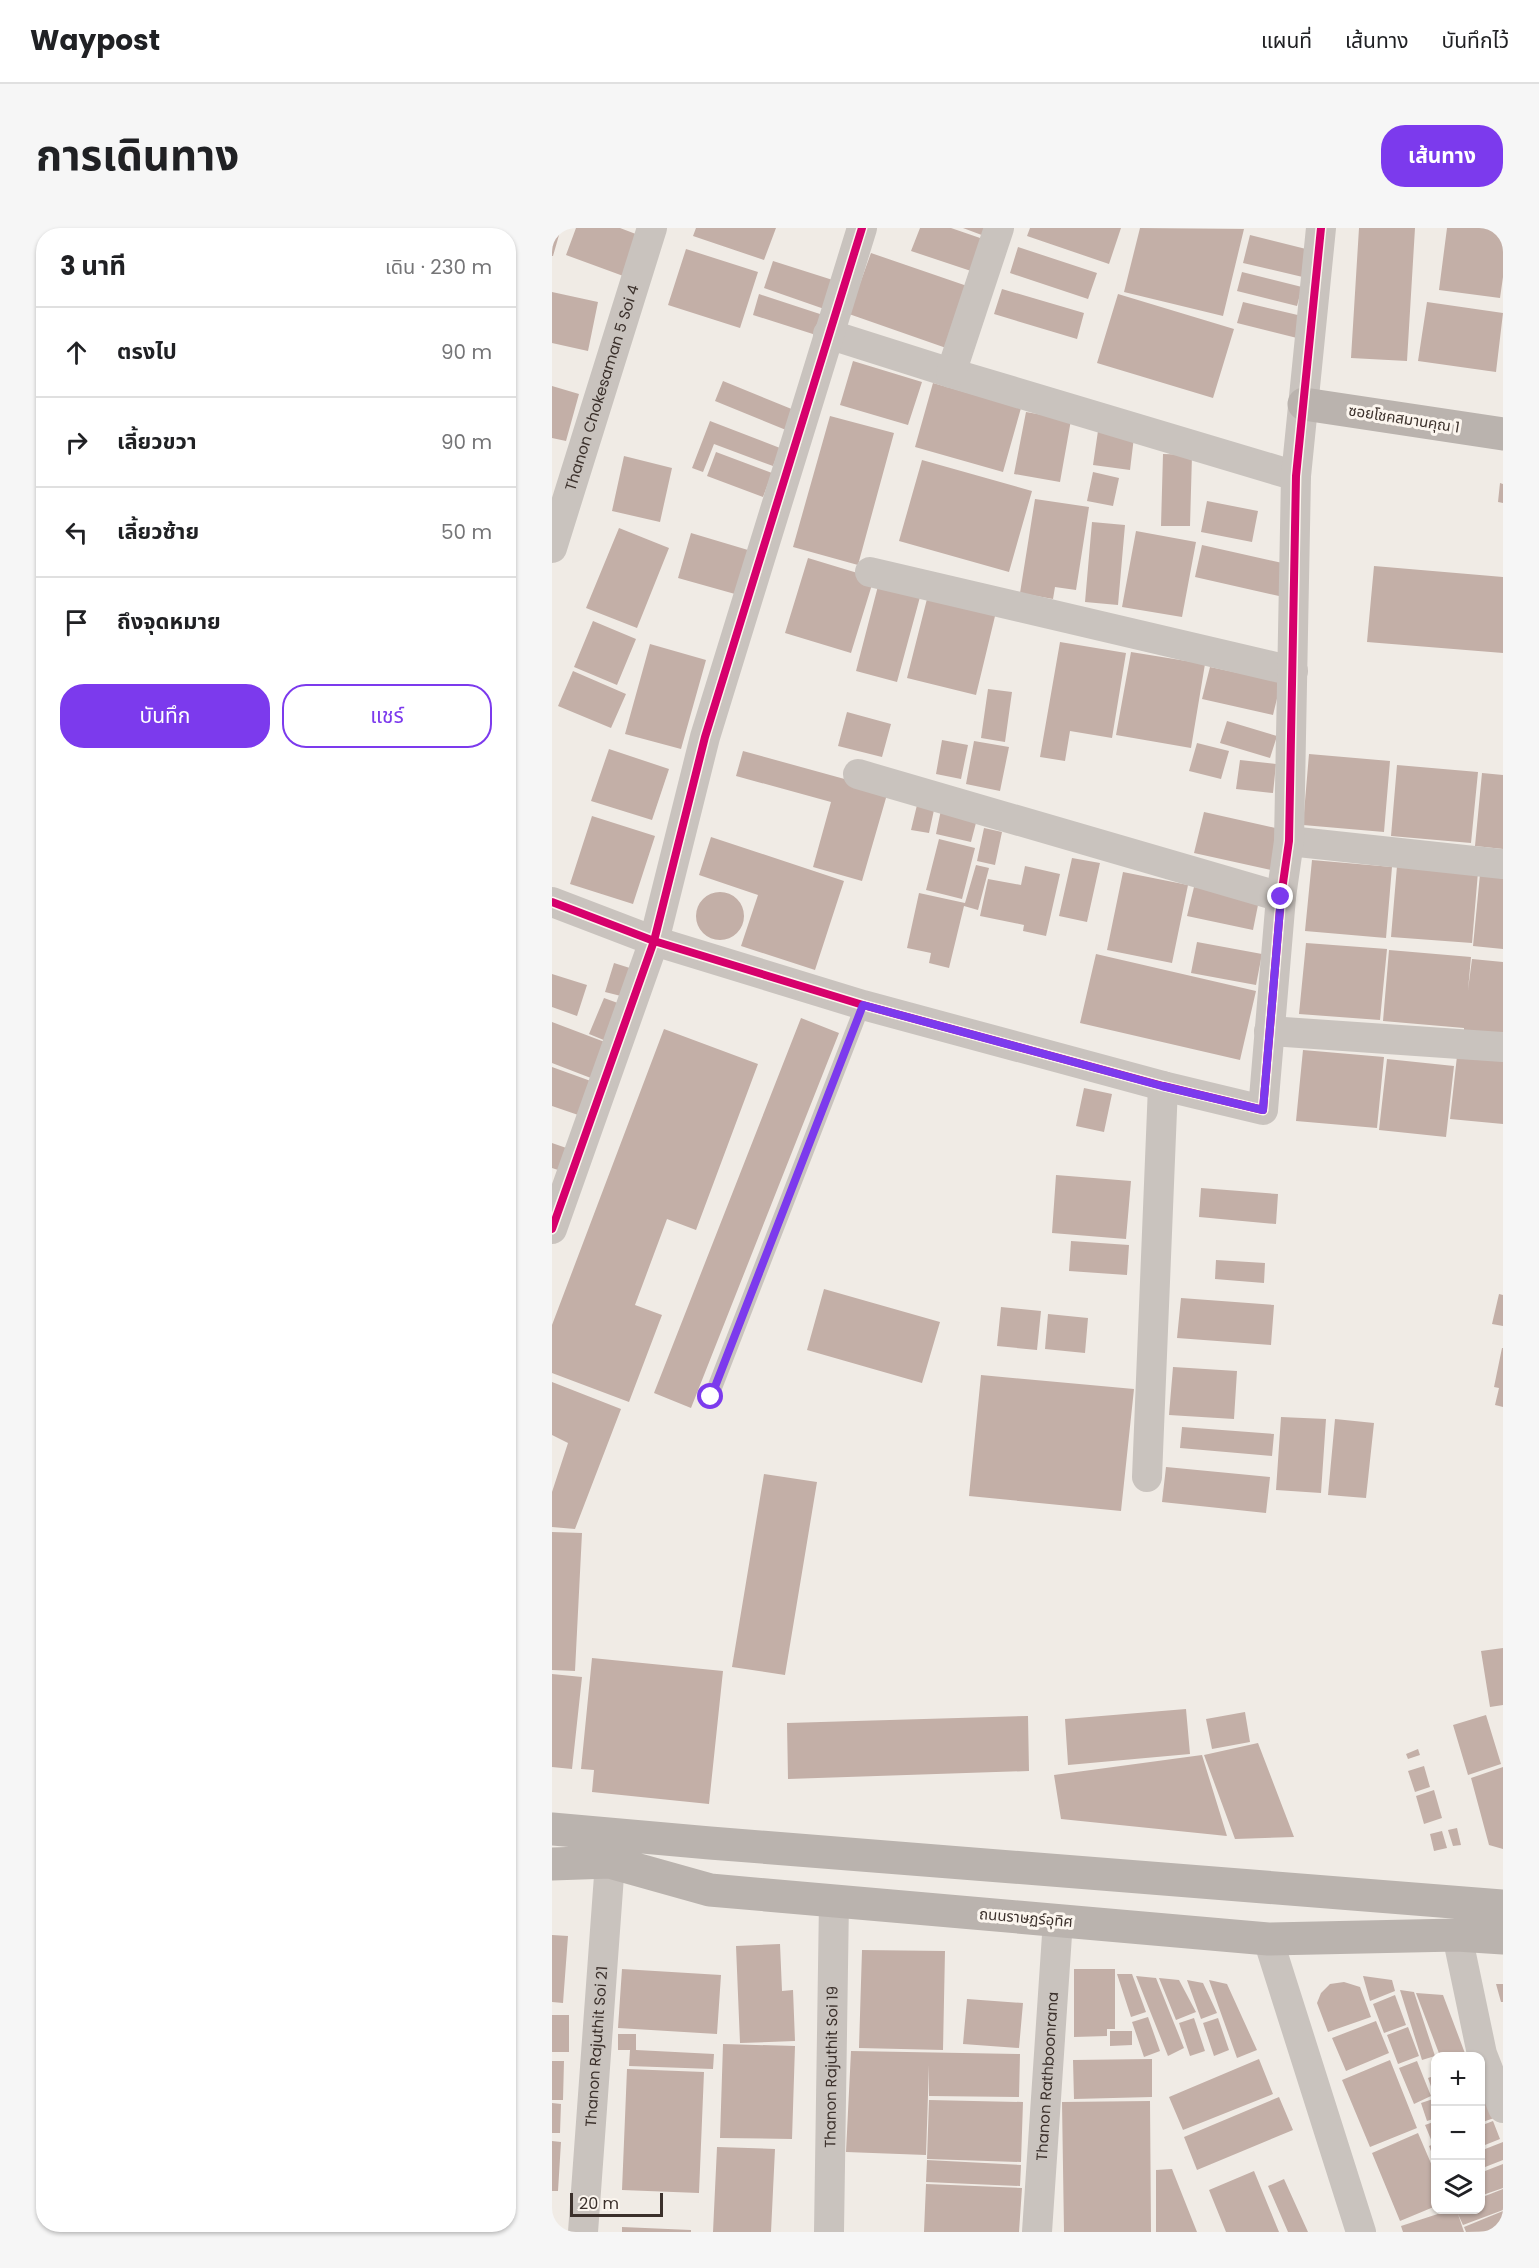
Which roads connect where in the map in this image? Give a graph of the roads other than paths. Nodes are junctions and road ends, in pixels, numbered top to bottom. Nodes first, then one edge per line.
1 (652, 228) edge
2 (862, 228) edge
3 (999, 228) edge
4 (1321, 228) edge
5 (828, 334) junction
6 (951, 373) junction
7 (1304, 404) junction
8 (1503, 434) edge
9 (1296, 476) junction
10 (552, 548) edge
11 (870, 572) dead end
12 (1293, 671) junction
13 (858, 774) dead end
14 (1289, 841) junction
15 (1503, 864) edge
16 (1281, 897) junction
17 (552, 902) edge
18 (654, 941) junction
19 (863, 1005) junction
20 (1269, 1031) junction
21 (1503, 1047) edge
22 (1162, 1086) junction
23 (552, 1228) edge
24 (711, 1397) dead end
25 (1147, 1477) dead end
26 (552, 1829) edge
27 (610, 1862) junction
28 (552, 1864) edge
29 (834, 1901) junction
30 (1441, 1901) junction
31 (1503, 1906) edge
32 (1058, 1920) junction
33 (1457, 1935) junction
34 (1503, 1938) edge
35 (1268, 1939) junction
36 (1503, 2108) edge
37 (583, 2232) edge
38 (829, 2232) edge
39 (1037, 2232) edge
40 (1361, 2232) edge

1 - 10 street, Thanon Chokesaman 5 Soi 4
2 - 5 street
3 - 6 street
4 - 7 street
5 - 6 street
5 - 18 street
6 - 9 street
7 - 8 street, ซอยโชคสมานคุณ 1
7 - 9 street
9 - 12 street
11 - 12 street
12 - 14 street
13 - 16 street
14 - 15 street
14 - 16 street
16 - 20 street
17 - 18 street
18 - 19 street
18 - 23 street
19 - 22 street
19 - 24 lane
20 - 21 street
20 - 22 street
22 - 25 street
26 - 30 street
27 - 28 street, ถนนราษฏร์อุทิศ
27 - 29 street, ถนนราษฏร์อุทิศ
27 - 37 street, Thanon Rajuthit Soi 21
29 - 32 street, ถนนราษฏร์อุทิศ
29 - 38 street, Thanon Rajuthit Soi 19
30 - 31 street
30 - 33 street
32 - 35 street, ถนนราษฏร์อุทิศ
32 - 39 street, Thanon Rathboonrana
33 - 34 street, ถนนราษฏร์อุทิศ
33 - 35 street, ถนนราษฏร์อุทิศ
33 - 36 street
35 - 40 street

